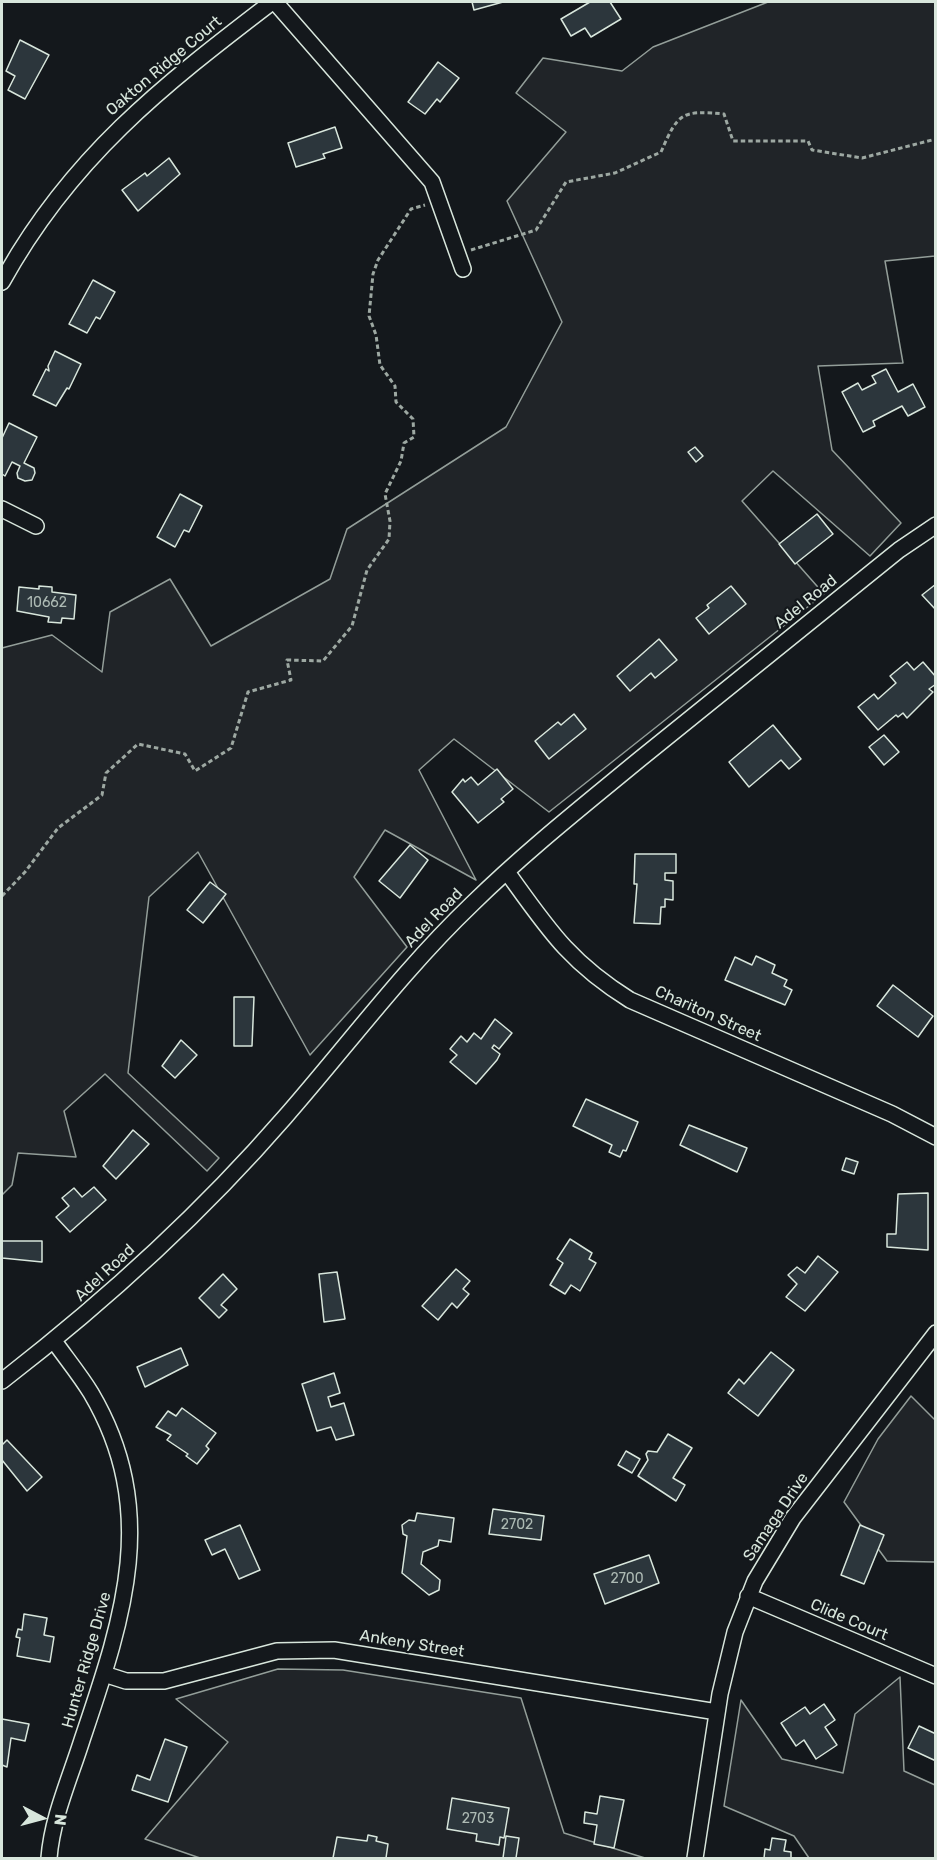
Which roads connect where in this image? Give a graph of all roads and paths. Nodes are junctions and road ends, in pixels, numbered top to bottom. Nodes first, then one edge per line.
1 (274, 2) edge
2 (936, 139) edge
3 (438, 200) junction
4 (457, 254) junction
5 (464, 269) dead end
6 (2, 282) edge
7 (2, 509) edge
8 (936, 525) edge
9 (36, 526) dead end
10 (507, 872) junction
11 (2, 896) edge
12 (936, 1137) edge
13 (936, 1333) edge
14 (54, 1341) junction
15 (2, 1381) edge
16 (748, 1596) junction
17 (104, 1674) junction
18 (936, 1676) edge
19 (717, 1712) junction
20 (49, 1858) edge
21 (695, 1858) edge

1 - 3 street
1 - 6 street, Oakton Ridge Court
2 - 4 path
3 - 4 street
3 - 11 path
4 - 5 street
7 - 9 street
8 - 10 street, Adel Road
10 - 12 street, Chariton Street
10 - 14 street, Adel Road
13 - 16 street, Samaga Drive
14 - 15 street, Adel Road
14 - 17 street, Hunter Ridge Drive
16 - 18 street, Clide Court
16 - 19 street, Samaga Drive
17 - 19 street, Ankeny Street
17 - 20 street, Hunter Ridge Drive
19 - 21 street, Samaga Drive

